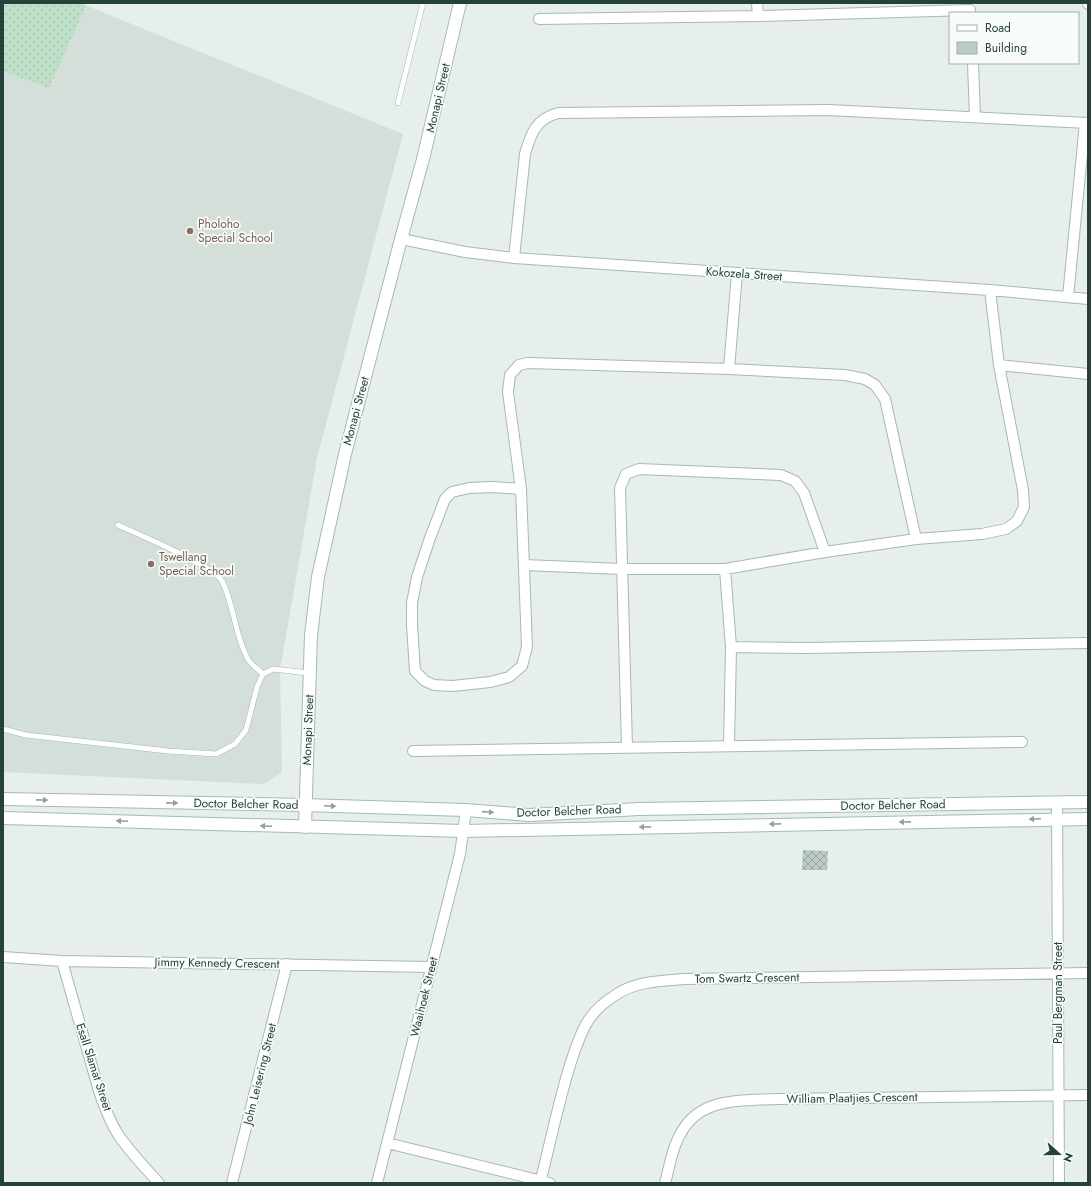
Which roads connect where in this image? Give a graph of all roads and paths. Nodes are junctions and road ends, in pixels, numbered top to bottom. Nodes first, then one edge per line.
1 (423, 3) edge
2 (460, 3) edge
3 (757, 3) edge
4 (970, 9) edge
5 (758, 16) junction
6 (539, 19) dead end
7 (972, 64) edge
8 (398, 103) dead end
9 (975, 117) junction
10 (1086, 123) edge
11 (401, 239) junction
12 (514, 258) junction
13 (737, 273) junction
14 (990, 290) junction
15 (1068, 297) junction
16 (1088, 299) edge
17 (999, 365) junction
18 (730, 369) junction
19 (1088, 374) edge
20 (521, 489) junction
21 (118, 525) dead end
22 (916, 539) junction
23 (825, 552) junction
24 (524, 565) junction
25 (622, 569) junction
26 (725, 569) junction
27 (1088, 643) edge
28 (731, 647) junction
29 (309, 673) junction
30 (263, 674) junction
31 (3, 730) edge
32 (1022, 742) dead end
33 (729, 746) junction
34 (627, 747) junction
35 (413, 751) dead end
36 (3, 799) edge
37 (1088, 802) edge
38 (1057, 803) junction
39 (304, 805) junction
40 (466, 810) junction
41 (3, 818) edge
42 (1058, 819) junction
43 (1088, 819) edge
44 (305, 827) junction
45 (464, 830) junction
46 (3, 958) edge
47 (62, 961) junction
48 (287, 964) junction
49 (431, 967) junction
50 (1088, 973) edge
51 (1058, 974) junction
52 (1088, 1094) edge
53 (1058, 1095) junction
54 (387, 1143) junction
55 (544, 1182) edge
56 (159, 1183) edge
57 (232, 1183) edge
58 (377, 1183) edge
59 (665, 1183) edge
60 (1059, 1183) edge

1 - 8 lane
2 - 11 main road, Monapi Street
3 - 5 street
4 - 5 street
5 - 6 street
7 - 9 street
9 - 10 street
9 - 12 street
10 - 15 street
11 - 12 street, Kokozela Street
11 - 29 main road, Monapi Street
12 - 13 street, Kokozela Street
13 - 14 street, Kokozela Street
13 - 18 street
14 - 15 street, Kokozela Street
14 - 17 street
15 - 16 street, Kokozela Street
17 - 19 street
17 - 22 street
18 - 20 street
18 - 22 street
20 - 24 street
20 - 24 street
21 - 30 lane
22 - 23 street
23 - 25 street
23 - 26 street
24 - 25 street
25 - 26 street
25 - 34 street
26 - 28 street
27 - 28 street
28 - 33 street
29 - 30 lane
29 - 39 main road, Monapi Street
30 - 31 lane
32 - 33 street
33 - 34 street
34 - 35 street
36 -> 39 main road, Doctor Belcher Road
37 - 38 main road, Doctor Belcher Road
40 -> 38 main road, Doctor Belcher Road
38 - 42 street, Paul Bergman Street
39 -> 40 main road, Doctor Belcher Road
39 - 44 main road, Monapi Street
40 - 45 street, Waaihoek Street
44 -> 41 main road, Doctor Belcher Road
42 - 43 main road, Doctor Belcher Road
42 -> 45 main road, Doctor Belcher Road
42 - 51 street, Paul Bergman Street
44 - 45 main road, Doctor Belcher Road
45 - 49 street, Waaihoek Street
46 - 47 street, Jimmy Kennedy Crescent
47 - 48 street, Jimmy Kennedy Crescent
47 - 56 street, Esall Slamat Street
48 - 49 street, Jimmy Kennedy Crescent
48 - 57 street, John Leisering Street
49 - 54 street, Waaihoek Street
50 - 51 street, Tom Swartz Crescent
51 - 53 street, Paul Bergman Street
51 - 55 street, Tom Swartz Crescent
52 - 53 street, William Plaatjies Crescent
53 - 59 street, William Plaatjies Crescent
53 - 60 street, Paul Bergman Street
54 - 55 street
54 - 58 street, Waaihoek Street

